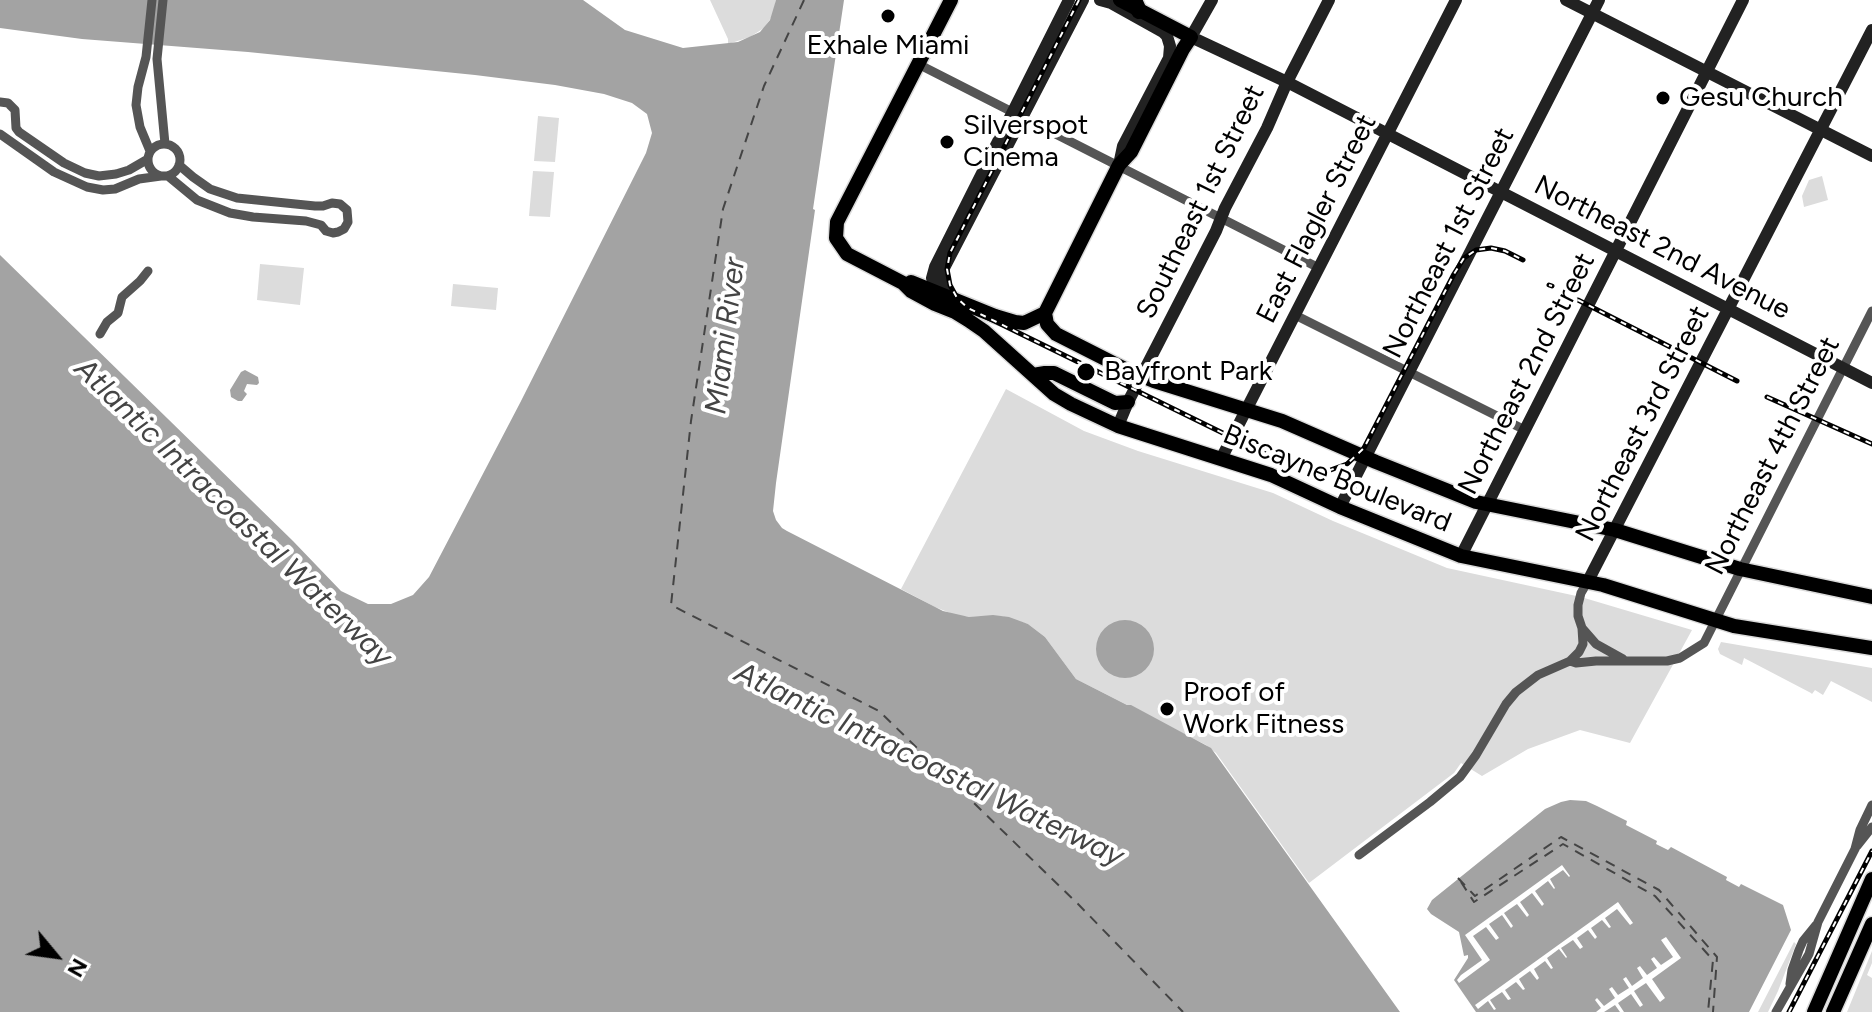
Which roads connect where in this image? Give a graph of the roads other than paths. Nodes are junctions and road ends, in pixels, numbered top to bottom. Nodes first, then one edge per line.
1 (152, 0) edge
2 (163, 0) edge
3 (951, 0) edge
4 (1083, 0) edge
5 (1212, 0) edge
6 (1329, 0) edge
7 (1456, 0) edge
8 (1566, 0) edge
9 (1599, 0) edge
10 (1743, 0) edge
11 (1068, 2) edge
12 (1120, 2) edge
13 (1593, 13) junction
14 (1872, 30) edge
15 (1191, 37) junction
16 (153, 46) junction
17 (918, 64) junction
18 (1707, 71) junction
19 (139, 81) junction
20 (1287, 82) junction
21 (161, 84) junction
22 (0, 102) edge
23 (1017, 114) junction
24 (1821, 130) junction
25 (0, 134) edge
26 (1387, 134) junction
27 (165, 144) junction
28 (149, 155) junction
29 (1872, 156) edge
30 (179, 165) junction
31 (1119, 165) junction
32 (165, 176) junction
33 (1502, 193) junction
34 (323, 206) junction
35 (1221, 218) junction
36 (321, 225) junction
37 (1617, 252) junction
38 (1319, 268) junction
39 (148, 271) dead end
40 (903, 283) junction
41 (943, 295) junction
42 (1729, 310) junction
43 (1872, 311) edge
44 (955, 312) junction
45 (1045, 313) junction
46 (1295, 315) junction
47 (100, 334) dead end
48 (1843, 367) junction
49 (1411, 372) junction
50 (1033, 375) junction
51 (1142, 376) junction
52 (1872, 383) edge
53 (1128, 402) junction
54 (1247, 409) junction
55 (1118, 426) junction
56 (1525, 430) junction
57 (1367, 458) junction
58 (1221, 459) junction
59 (1487, 505) junction
60 (1340, 507) junction
61 (1615, 530) junction
62 (1461, 556) junction
63 (1740, 569) junction
64 (1588, 581) junction
65 (1872, 597) edge
66 (1715, 621) junction
67 (1582, 628) junction
68 (1872, 648) edge
69 (1570, 661) junction
70 (1627, 661) junction
71 (1872, 805) edge
72 (1872, 827) edge
73 (1855, 849) junction
74 (1359, 855) dead end
75 (1872, 879) edge
76 (1872, 924) edge
77 (1814, 1011) edge
78 (1776, 1012) edge
79 (1833, 1012) edge

1 - 16 street
2 - 16 street
3 - 17 main road
4 - 11 main road
4 - 23 main road
5 - 15 main road
6 - 20 main road, Southeast 1st Street
7 - 26 main road, East Flagler Street
8 - 13 main road
9 - 13 main road, Northeast 1st Street
10 - 18 main road, Northeast 2nd Street
11 - 23 main road
12 - 15 main road
12 - 31 main road
13 - 18 main road
13 - 33 main road, Northeast 1st Street
14 - 24 main road, Northeast 3rd Street
15 - 20 main road, Northeast 2nd Avenue
15 - 31 main road
16 - 19 street
16 - 21 street
17 - 23 street
17 - 40 main road, Biscayne Boulevard
18 - 24 main road
18 - 37 main road, Northeast 2nd Street
19 - 21 street
19 - 28 street
20 - 26 main road, Northeast 2nd Avenue
20 - 35 main road, Southeast 1st Street
21 - 27 street
22 - 28 street
23 - 31 street
23 - 41 main road
24 - 29 main road
24 - 42 main road, Northeast 3rd Street
25 - 32 street
26 - 33 main road, Northeast 2nd Avenue
26 - 38 main road, East Flagler Street
27 - 28 street
27 - 30 street
28 - 32 street
30 - 32 street
30 - 34 street
31 - 35 street
31 - 45 main road
32 - 36 street
33 - 37 main road, Northeast 2nd Avenue
33 - 49 main road, Northeast 1st Street
34 - 36 street
34 - 36 street
35 - 38 street
35 - 51 main road, Southeast 1st Street
37 - 42 main road, Northeast 2nd Avenue
37 - 56 main road, Northeast 2nd Street
38 - 46 main road, East Flagler Street
39 - 47 street
40 - 41 main road
40 - 44 main road, Biscayne Boulevard
41 - 44 main road
41 - 45 main road
42 - 48 main road, Northeast 2nd Avenue
42 - 61 main road, Northeast 3rd Street
43 - 48 street, Northeast 4th Street
44 - 50 main road, Biscayne Boulevard
45 - 51 main road, Biscayne Boulevard
46 - 49 street
46 - 54 main road, East Flagler Street
48 - 52 main road, Northeast 2nd Avenue
48 - 63 street, Northeast 4th Street
49 - 56 street
49 - 57 main road, Northeast 1st Street
50 - 53 main road
50 - 55 main road, Biscayne Boulevard
51 - 53 main road, Southeast 1st Street
51 - 54 main road, Biscayne Boulevard
53 - 55 main road, Southeast 1st Street
54 - 57 main road, Biscayne Boulevard
54 - 58 main road, East Flagler Street
55 - 58 main road, Biscayne Boulevard
56 - 59 main road, Northeast 2nd Street
57 - 59 main road, Biscayne Boulevard
57 - 60 main road, Northeast 1st Street
58 - 60 main road, Biscayne Boulevard
59 - 61 main road, Biscayne Boulevard
59 - 62 main road, Northeast 2nd Street
60 - 62 main road, Biscayne Boulevard
61 - 63 main road, Biscayne Boulevard
61 - 64 main road, Northeast 3rd Street
62 - 64 main road, Biscayne Boulevard
63 - 65 main road, Biscayne Boulevard
63 - 66 street, Northeast 4th Street
64 - 66 main road, Biscayne Boulevard
64 - 67 street, Northeast 3rd Street
66 - 68 main road, Biscayne Boulevard
66 - 70 street, Northeast 4th Street
67 - 69 street, Northeast 3rd Street
67 - 70 street
69 - 70 street, Northeast 4th Street
69 - 74 street
71 - 73 street
72 - 73 street
73 - 78 street
75 - 77 main road
76 - 79 main road

